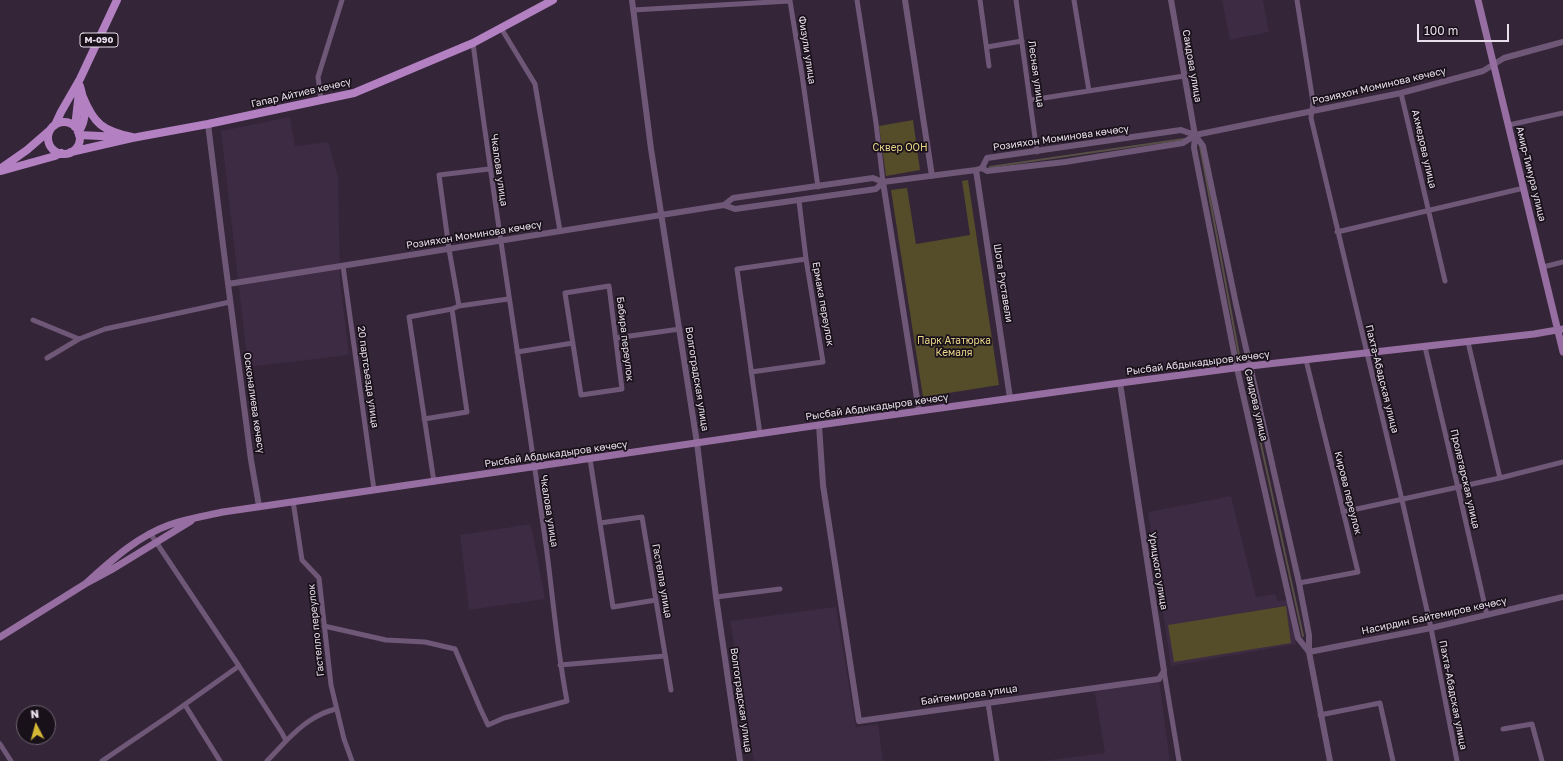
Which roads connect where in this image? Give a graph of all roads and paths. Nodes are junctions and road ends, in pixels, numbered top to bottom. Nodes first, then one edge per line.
1 (117, 0) edge
2 (342, 0) edge
3 (553, 0) edge
4 (632, 0) edge
5 (857, 0) edge
6 (905, 0) edge
7 (980, 0) edge
8 (1016, 0) edge
9 (1074, 0) edge
10 (1171, 0) edge
11 (1296, 0) edge
12 (1478, 0) edge
13 (633, 10) junction
14 (502, 28) junction
15 (1022, 41) junction
16 (473, 42) junction
17 (1563, 42) edge
18 (987, 47) junction
19 (1494, 64) junction
20 (989, 66) dead end
21 (1184, 76) junction
22 (80, 82) junction
23 (1089, 91) junction
24 (1401, 93) junction
25 (83, 97) junction
26 (321, 100) junction
27 (1031, 100) junction
28 (1312, 112) junction
29 (1563, 113) edge
30 (208, 124) junction
31 (1509, 125) junction
32 (53, 127) junction
33 (78, 131) junction
34 (1195, 135) junction
35 (134, 138) junction
36 (71, 152) junction
37 (1037, 152) junction
38 (61, 153) junction
39 (489, 169) junction
40 (979, 169) junction
41 (0, 170) edge
42 (932, 176) junction
43 (883, 182) junction
44 (818, 187) junction
45 (1524, 188) junction
46 (799, 201) junction
47 (724, 206) junction
48 (1429, 210) junction
49 (663, 216) junction
50 (560, 232) junction
51 (1337, 232) junction
52 (500, 240) junction
53 (449, 249) junction
54 (806, 259) junction
55 (1563, 262) edge
56 (343, 266) junction
57 (1544, 267) junction
58 (1445, 281) dead end
59 (228, 284) junction
60 (508, 299) junction
61 (230, 302) junction
62 (459, 306) junction
63 (452, 309) junction
64 (34, 320) dead end
65 (680, 329) junction
66 (1561, 329) edge
67 (616, 338) junction
68 (79, 339) junction
69 (1468, 342) junction
70 (573, 343) junction
71 (1425, 347) junction
72 (516, 352) junction
73 (1563, 352) edge
74 (1366, 353) junction
75 (47, 358) dead end
76 (1306, 360) junction
77 (1250, 366) junction
78 (1237, 368) junction
79 (751, 372) junction
80 (1120, 383) junction
81 (1010, 398) junction
82 (919, 411) junction
83 (424, 419) junction
84 (819, 425) junction
85 (760, 434) junction
86 (697, 443) junction
87 (590, 459) junction
88 (1563, 462) edge
89 (534, 467) junction
90 (1500, 478) junction
91 (434, 482) junction
92 (1458, 488) junction
93 (374, 490) junction
94 (1402, 500) junction
95 (293, 501) junction
96 (259, 506) junction
97 (1343, 512) junction
98 (195, 519) junction
99 (600, 523) junction
100 (150, 533) junction
101 (156, 543) junction
102 (1300, 583) junction
103 (85, 584) junction
104 (780, 589) dead end
105 (716, 597) junction
106 (1563, 597) edge
107 (656, 600) junction
108 (1487, 615) junction
109 (324, 626) junction
110 (1431, 628) junction
111 (0, 637) edge
112 (1309, 652) junction
113 (665, 656) junction
114 (560, 665) junction
115 (239, 666) junction
116 (1164, 671) junction
117 (671, 690) dead end
118 (988, 703) junction
119 (185, 705) junction
120 (336, 709) junction
121 (1320, 715) junction
122 (1503, 729) dead end
123 (286, 741) junction
124 (0, 744) edge
125 (11, 761) edge
126 (102, 761) edge
127 (220, 761) edge
128 (267, 761) edge
129 (352, 761) edge
130 (740, 761) edge
131 (997, 761) edge
132 (1179, 761) edge
133 (1330, 761) edge
134 (1393, 761) edge
135 (1457, 761) edge
136 (1542, 761) edge

1 - 22 main road, М-090
2 - 26 street
3 - 14 main road, Гапар Айтиев көчөсү
4 - 13 street, Волгоградская улица
5 - 43 street
6 - 42 street
7 - 18 street
8 - 15 street, Лесная улица
9 - 23 street
10 - 21 street, Саидова улица
11 - 28 street, Пахта-Абадская улица
12 - 19 main road, Амир-Тимура улица
13 - 44 street, Физули улица
13 - 49 street, Волгоградская улица
14 - 16 main road, Гапар Айтиев көчөсү
14 - 50 street
15 - 18 street
15 - 27 street, Лесная улица
16 - 26 main road, Гапар Айтиев көчөсү
16 - 39 street, Чкалова улица
17 - 19 street, Розияхон Моминова көчөсү
18 - 20 street
19 - 24 street, Розияхон Моминова көчөсү
19 - 31 main road, Амир-Тимура улица
21 - 23 street
21 - 34 street, Саидова улица
22 - 25 main road
22 - 32 main road, М-090
22 - 33 main road, М-090
23 - 27 street
24 - 28 street, Розияхон Моминова көчөсү
24 - 48 street, Ахмедова улица
25 - 33 main road
25 - 35 main road
26 - 30 main road, Гапар Айтиев көчөсү
27 - 37 street, Лесная улица
28 - 34 street, Розияхон Моминова көчөсү
28 - 51 street, Пахта-Абадская улица
29 - 31 street
30 - 35 main road, Гапар Айтиев көчөсү
30 - 59 street, Осконалиева көчөсү
31 - 45 main road, Амир-Тимура улица
32 - 33 main road
32 - 38 main road, М-090
32 - 41 main road, М-090
33 - 35 main road, Гапар Айтиев көчөсү
33 - 36 main road, М-090
34 - 37 street, Розияхон Моминова көчөсү
34 - 40 street, Розияхон Моминова көчөсү
34 - 77 street, Саидова улица
34 - 78 street, Саидова улица
35 - 36 main road, Гапар Айтиев көчөсү
36 - 38 main road, М-090
37 - 40 street, Розияхон Моминова көчөсү
38 - 41 main road, М-090
39 - 52 street, Чкалова улица
39 - 53 street
40 - 42 street, Розияхон Моминова көчөсү
40 - 81 street, Шота Руставели
42 - 43 street, Розияхон Моминова көчөсү
43 - 44 street, Розияхон Моминова көчөсү
43 - 46 street, Розияхон Моминова көчөсү
43 - 82 street
44 - 47 street, Розияхон Моминова көчөсү
45 - 48 street
45 - 57 main road, Амир-Тимура улица
46 - 47 street, Розияхон Моминова көчөсү
46 - 54 street, Ермака переулок
47 - 49 street, Розияхон Моминова көчөсү
48 - 51 street
48 - 58 street, Ахмедова улица
49 - 50 street, Розияхон Моминова көчөсү
49 - 65 street, Волгоградская улица
50 - 52 street, Розияхон Моминова көчөсү
51 - 74 street, Пахта-Абадская улица
52 - 53 street, Розияхон Моминова көчөсү
52 - 60 street, Чкалова улица
53 - 56 street, Розияхон Моминова көчөсү
53 - 62 street
54 - 79 street
54 - 79 street, Ермака переулок
55 - 57 street
56 - 59 street, Розияхон Моминова көчөсү
56 - 93 street, 20 партсъезда улица
57 - 66 main road, Амир-Тимура улица
59 - 61 street, Осконалиева көчөсү
60 - 62 street
60 - 72 street, Чкалова улица
61 - 68 street
61 - 96 street, Осконалиева көчөсү
62 - 63 street
63 - 83 street
63 - 83 street
64 - 68 street
65 - 67 street
65 - 86 street, Волгоградская улица
66 - 69 main road, Рысбай Абдыкадыров көчөсү
66 - 73 main road, Амир-Тимура улица
67 - 70 street, Бабира переулок
67 - 70 street, Бабира переулок
68 - 75 street
69 - 71 main road, Рысбай Абдыкадыров көчөсү
69 - 90 street
70 - 72 street
71 - 74 main road, Рысбай Абдыкадыров көчөсү
71 - 92 street, Пролетарская улица
72 - 89 street, Чкалова улица
74 - 76 main road, Рысбай Абдыкадыров көчөсү
74 - 94 street, Пахта-Абадская улица
76 - 77 main road, Рысбай Абдыкадыров көчөсү
76 - 97 street, Кирова переулок
77 - 78 main road, Рысбай Абдыкадыров көчөсү
77 - 102 street, Саидова улица
78 - 80 main road, Рысбай Абдыкадыров көчөсү
78 - 112 street, Саидова улица
79 - 85 street
80 - 81 main road, Рысбай Абдыкадыров көчөсү
80 - 116 street, Урицкого улица
81 - 82 main road, Рысбай Абдыкадыров көчөсү
82 - 84 main road, Рысбай Абдыкадыров көчөсү
83 - 91 street
84 - 85 main road, Рысбай Абдыкадыров көчөсү
84 - 118 street, Байтемирова улица
85 - 86 main road, Рысбай Абдыкадыров көчөсү
86 - 87 main road, Рысбай Абдыкадыров көчөсү
86 - 105 street, Волгоградская улица
87 - 89 main road, Рысбай Абдыкадыров көчөсү
87 - 99 street
88 - 90 street
89 - 91 main road, Рысбай Абдыкадыров көчөсү
89 - 114 street, Чкалова улица
90 - 92 street
91 - 93 main road, Рысбай Абдыкадыров көчөсү
92 - 94 street
92 - 108 street, Пролетарская улица
93 - 95 main road, Рысбай Абдыкадыров көчөсү
94 - 97 street
94 - 110 street, Пахта-Абадская улица
95 - 96 main road, Рысбай Абдыкадыров көчөсү
95 - 109 street, Гастелло переулок
96 - 98 main road, Рысбай Абдыкадыров көчөсү
97 - 102 street, Кирова переулок
98 - 100 main road, Рысбай Абдыкадыров көчөсү
98 - 101 main road, Рысбай Абдыкадыров көчөсү
99 - 107 street, Гастелла улица
99 - 107 street
100 - 101 street
100 - 103 main road, Рысбай Абдыкадыров көчөсү
101 - 103 main road, Рысбай Абдыкадыров көчөсү
101 - 115 street
102 - 112 street, Саидова улица
103 - 111 main road, Рысбай Абдыкадыров көчөсү
104 - 105 street
105 - 130 street, Волгоградская улица
106 - 108 street, Насирдин Байтемиров көчөсү
107 - 113 street, Гастелла улица
108 - 110 street, Насирдин Байтемиров көчөсү
109 - 114 street, Чкалова улица
109 - 120 street, Гастелло переулок
110 - 112 street, Насирдин Байтемиров көчөсү
110 - 135 street, Пахта-Абадская улица
112 - 121 street, Саидова улица
113 - 114 street
113 - 117 street, Гастелла улица
115 - 119 street
115 - 123 street
116 - 118 street, Байтемирова улица
116 - 132 street, Урицкого улица
118 - 131 street
119 - 126 street
119 - 127 street
120 - 123 street
120 - 129 street, Гастелло переулок
121 - 133 street, Саидова улица
121 - 134 street
122 - 136 street
123 - 128 street
124 - 125 street

